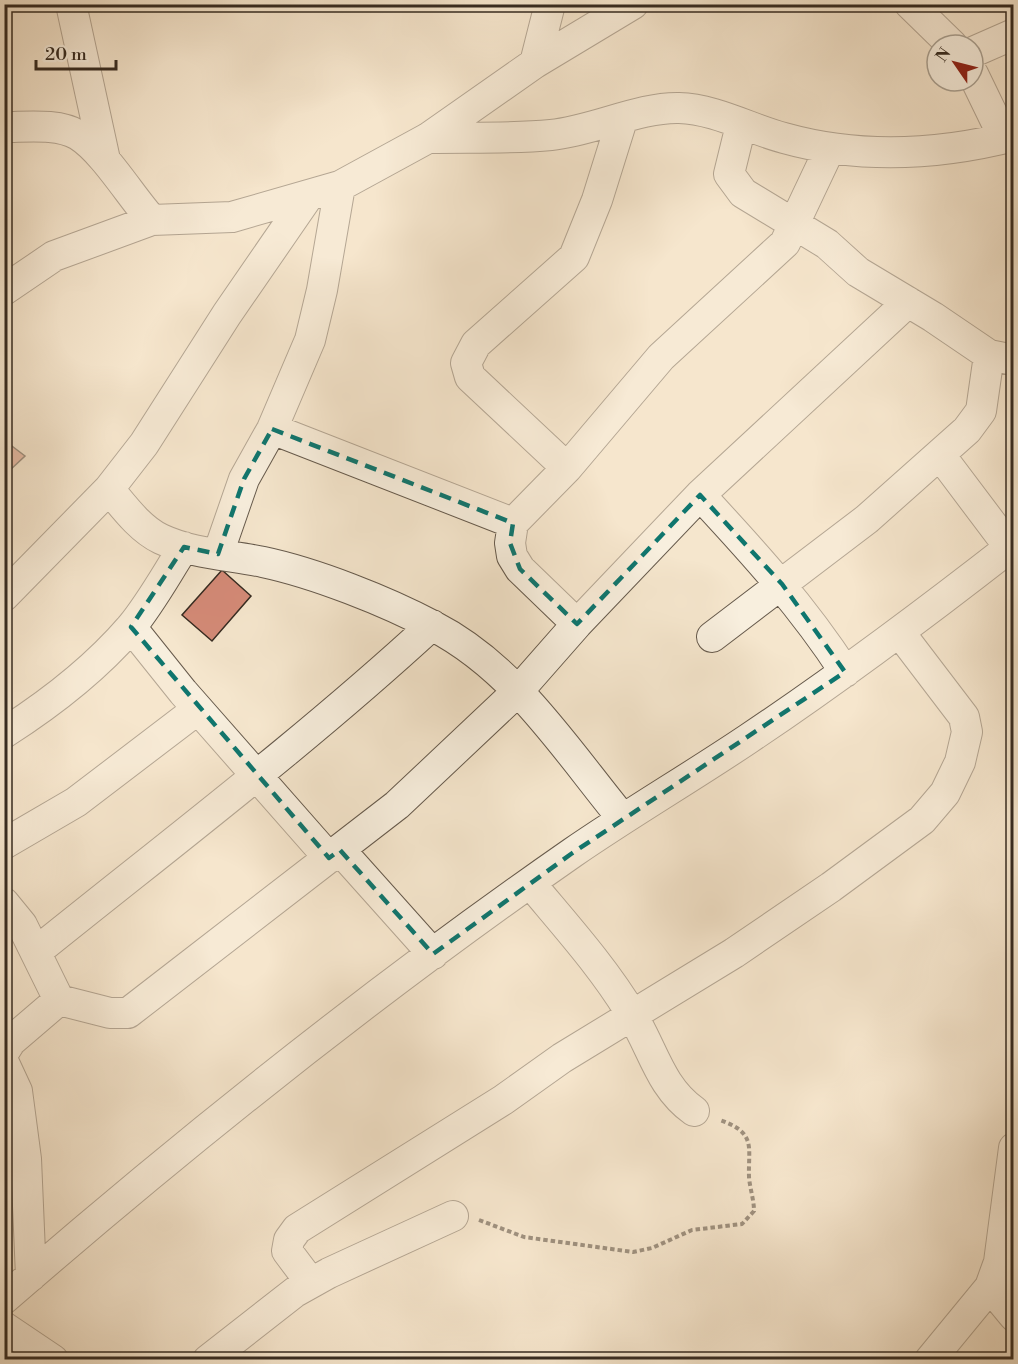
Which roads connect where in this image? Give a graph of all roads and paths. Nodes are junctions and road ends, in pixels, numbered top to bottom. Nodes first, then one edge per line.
1 (71, 4) edge
2 (550, 4) edge
3 (633, 4) edge
4 (910, 4) edge
5 (940, 33) edge
6 (1014, 34) edge
7 (985, 47) edge
8 (535, 63) junction
9 (984, 93) edge
10 (622, 120) junction
11 (741, 125) junction
12 (4, 127) edge
13 (1009, 137) edge
14 (428, 138) junction
15 (830, 148) junction
16 (105, 160) junction
17 (340, 186) junction
18 (309, 195) junction
19 (152, 220) junction
20 (795, 223) junction
21 (4, 290) edge
22 (908, 302) junction
23 (1001, 357) edge
24 (272, 429) junction
25 (940, 455) junction
26 (567, 468) junction
27 (109, 489) junction
28 (700, 495) junction
29 (513, 523) junction
30 (1012, 546) edge
31 (184, 547) junction
32 (218, 554) junction
33 (782, 584) junction
34 (4, 596) edge
35 (576, 624) junction
36 (432, 625) junction
37 (131, 627) junction
38 (900, 633) junction
39 (712, 637) dead end
40 (845, 672) junction
41 (519, 690) junction
42 (198, 709) junction
43 (4, 733) edge
44 (258, 777) junction
45 (623, 819) junction
46 (4, 844) edge
47 (334, 854) junction
48 (531, 884) junction
49 (4, 903) edge
50 (36, 952) junction
51 (433, 954) junction
52 (59, 1000) junction
53 (633, 1016) junction
54 (4, 1053) edge
55 (4, 1063) edge
56 (694, 1111) joint
57 (1013, 1151) edge
58 (15, 1154) edge
59 (453, 1216) joint
60 (31, 1276) junction
61 (311, 1283) junction
62 (990, 1287) junction
63 (4, 1299) edge
64 (1014, 1316) edge
65 (4, 1328) edge
66 (927, 1357) edge
67 (53, 1359) edge
68 (208, 1359) edge

1 - 16 street
2 - 8 street
3 - 8 street
4 - 5 street
6 - 7 street
8 - 14 street
9 - 13 street
10 - 11 street
10 - 14 street
10 - 26 street
11 - 15 street
11 - 20 street
12 - 16 street
13 - 15 street
14 - 17 street
15 - 20 street
16 - 19 street
17 - 18 street
17 - 24 street
18 - 19 street
18 - 27 street
19 - 21 street
20 - 22 street
20 - 26 street
22 - 23 street
22 - 28 street
23 - 25 street
24 - 29 street
24 - 32 street
25 - 30 street
25 - 33 street
26 - 29 street
27 - 31 street
27 - 34 street
28 - 33 street
28 - 35 street
29 - 35 street
30 - 38 street
31 - 32 street
31 - 37 street
32 - 36 street
33 - 39 street
33 - 40 street
35 - 41 street
36 - 41 street
36 - 44 street
37 - 42 street
37 - 43 street
38 - 40 street
38 - 53 street
40 - 45 street
41 - 45 street
41 - 47 street
42 - 44 street
42 - 46 street
44 - 47 street
44 - 50 street
45 - 48 street
47 - 51 street
47 - 52 street
48 - 51 street
48 - 53 street
49 - 50 street
50 - 52 street
51 - 60 street
52 - 54 street
53 - 56 street
53 - 61 street
55 - 58 street
56 - 59 path
57 - 62 street
58 - 60 street
59 - 61 street
60 - 63 street
61 - 68 street
62 - 64 street
62 - 66 street
65 - 67 street

